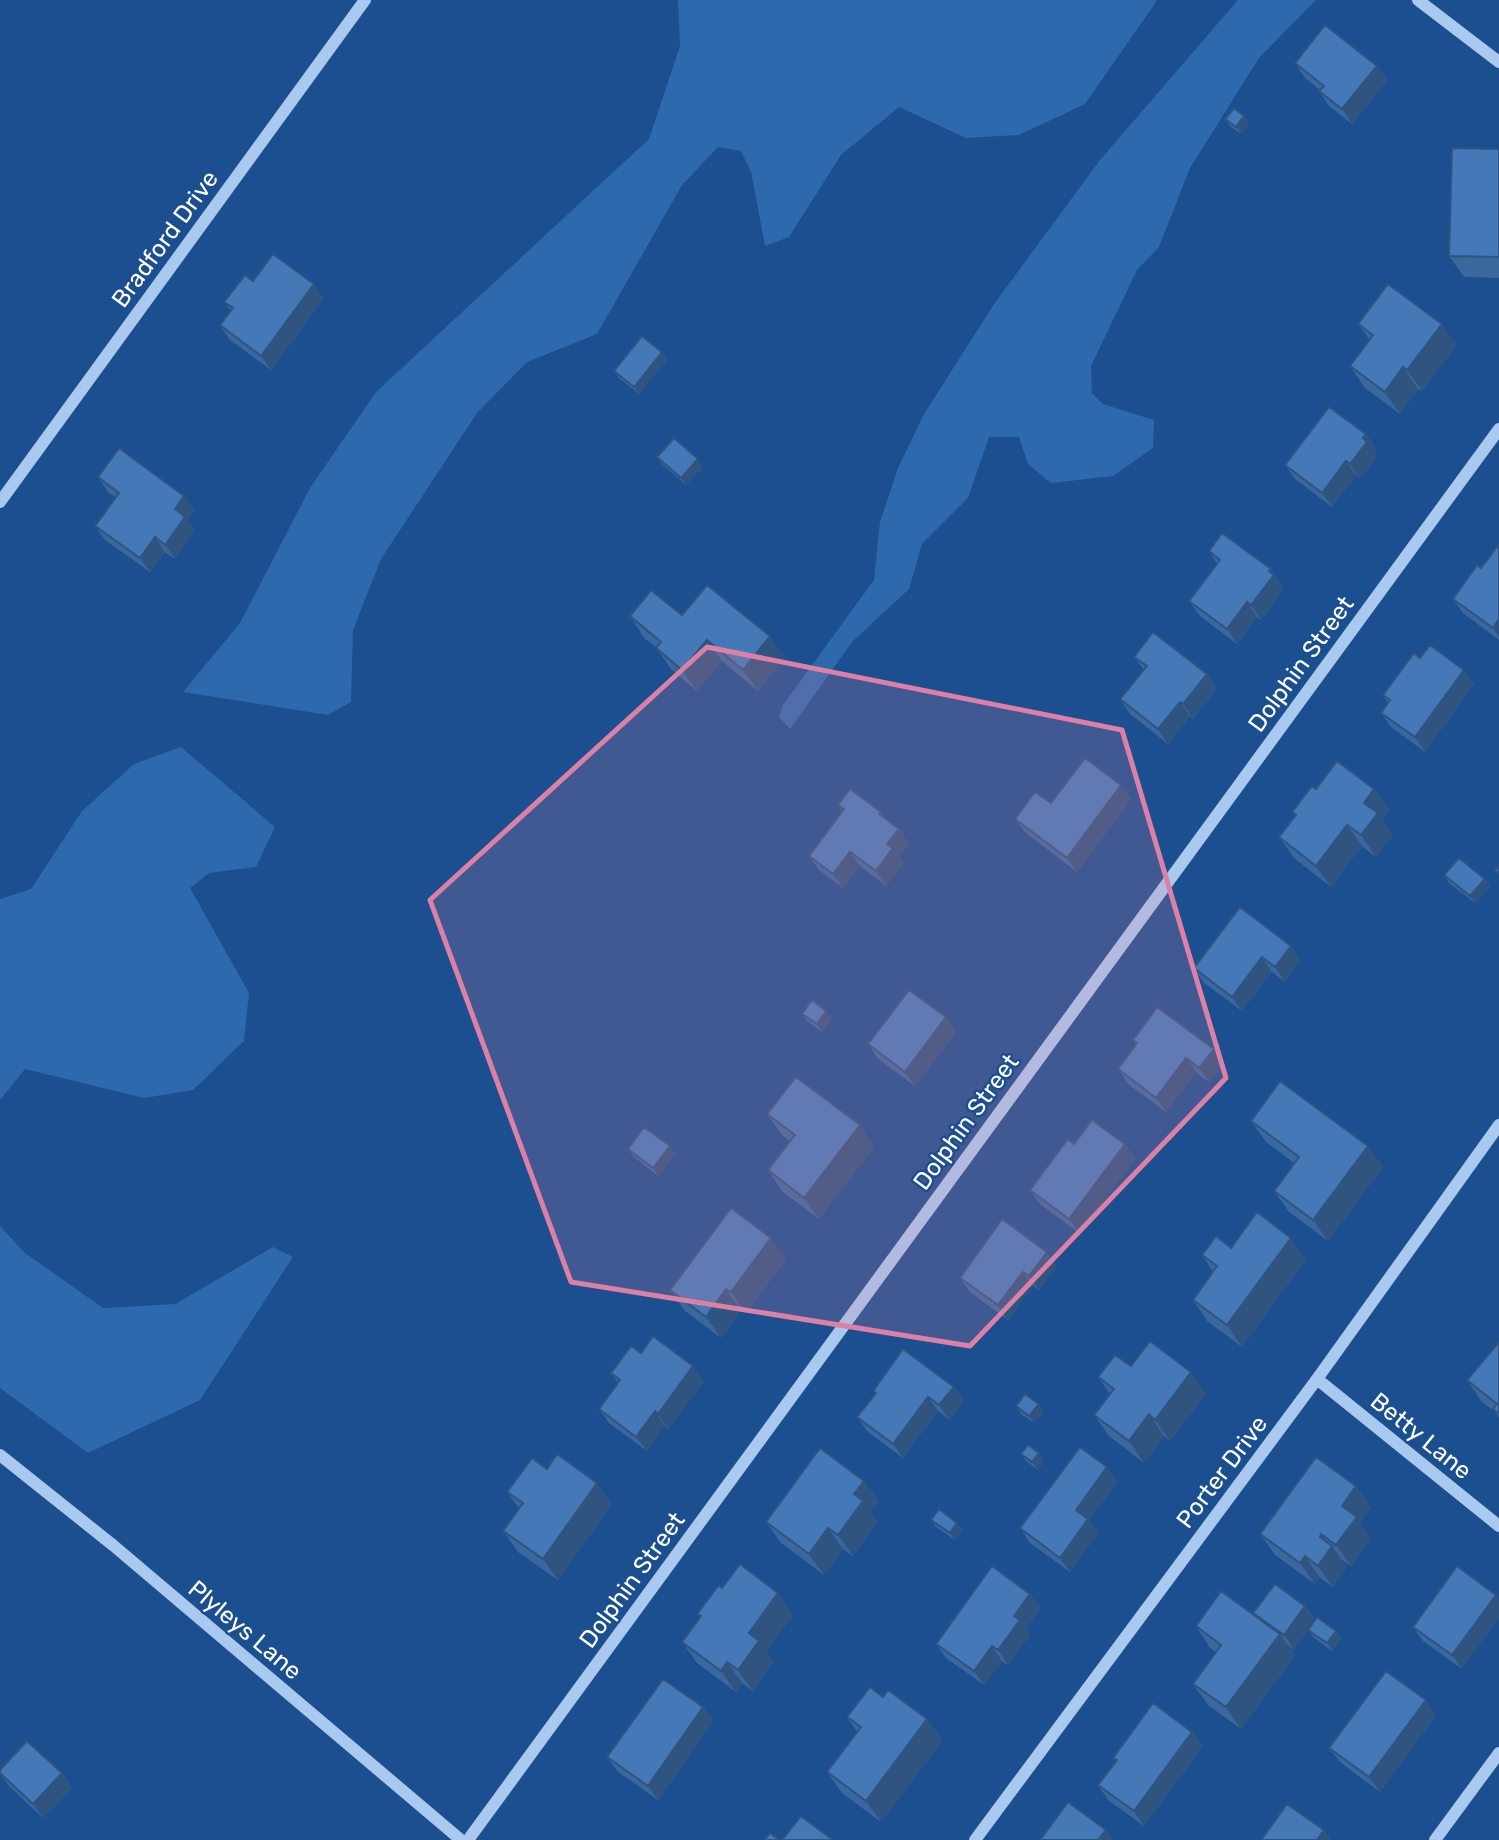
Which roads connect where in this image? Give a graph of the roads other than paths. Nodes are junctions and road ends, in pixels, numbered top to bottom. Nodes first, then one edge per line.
1 (365, 0) edge
2 (1418, 0) edge
3 (1499, 62) edge
4 (1499, 429) edge
5 (0, 502) edge
6 (1499, 1125) edge
7 (1317, 1379) junction
8 (0, 1455) edge
9 (1499, 1526) edge
10 (1499, 1753) edge
11 (461, 1840) edge
12 (468, 1840) edge
13 (975, 1840) edge
14 (1436, 1840) edge

1 - 5 street, Bradford Drive
2 - 3 street
4 - 12 street, Dolphin Street
6 - 7 street, Porter Drive
7 - 9 street, Betty Lane
7 - 13 street, Porter Drive
8 - 11 street, Plyleys Lane
10 - 14 street

